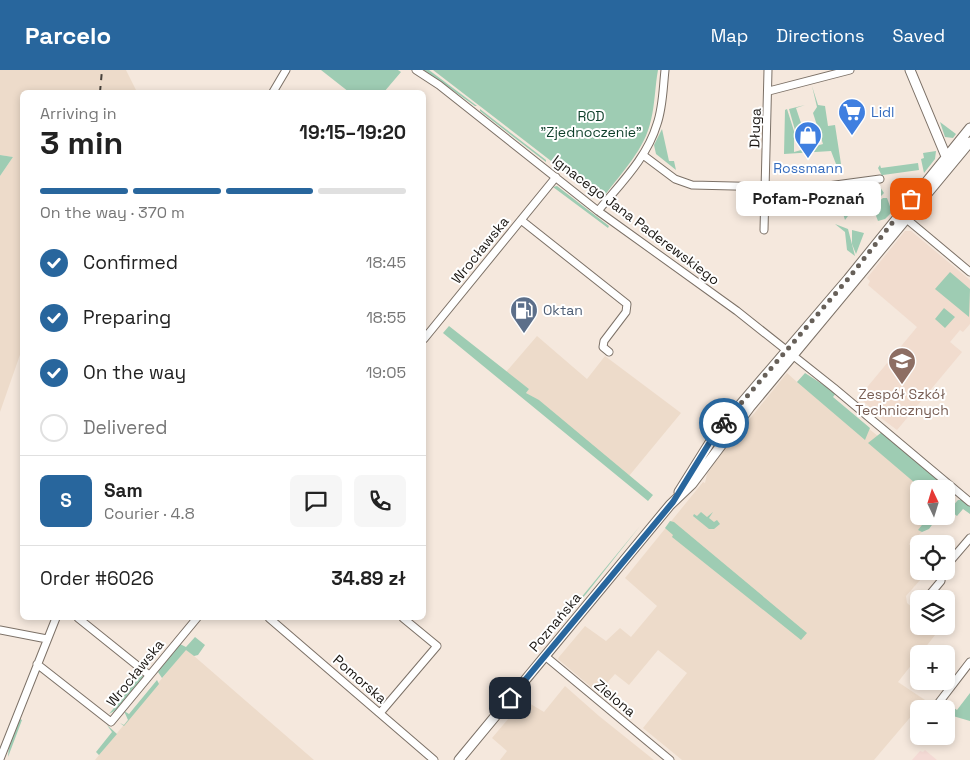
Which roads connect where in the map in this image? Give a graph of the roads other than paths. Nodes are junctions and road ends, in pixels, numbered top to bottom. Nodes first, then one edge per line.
1 (286, 70) edge
2 (416, 70) edge
3 (665, 70) edge
4 (768, 70) edge
5 (850, 70) edge
6 (910, 70) edge
7 (274, 90) edge
8 (769, 91) junction
9 (970, 128) edge
10 (970, 142) edge
11 (643, 155) junction
12 (951, 159) junction
13 (556, 177) junction
14 (880, 179) dead end
15 (766, 187) junction
16 (598, 211) junction
17 (903, 216) junction
18 (521, 220) junction
19 (764, 230) dead end
20 (970, 272) edge
21 (426, 337) edge
22 (785, 350) junction
23 (609, 352) dead end
24 (793, 356) junction
25 (673, 502) junction
26 (970, 502) edge
27 (970, 538) edge
28 (955, 556) edge
29 (941, 580) edge
30 (934, 590) edge
31 (55, 620) edge
32 (80, 620) edge
33 (195, 620) edge
34 (271, 620) edge
35 (406, 620) edge
36 (0, 630) edge
37 (47, 639) junction
38 (544, 656) junction
39 (970, 662) edge
40 (37, 664) junction
41 (149, 675) junction
42 (941, 700) edge
43 (380, 714) junction
44 (3, 744) edge
45 (0, 759) edge
46 (434, 760) edge
47 (459, 760) edge
48 (670, 760) edge

1 - 7 street
2 - 13 street, Ignacego Jana Paderewskiego
3 - 11 street
4 - 8 street, Długa
5 - 8 street
6 - 12 main road
8 - 15 street, Długa
9 - 12 main road
10 - 12 main road
11 - 15 street
11 - 16 street
12 - 17 main road
13 - 16 street, Ignacego Jana Paderewskiego
13 - 18 street, Wrocławska
14 - 15 street
15 - 19 street, Długa
16 - 22 street, Ignacego Jana Paderewskiego
17 - 20 street
17 - 22 main road
17 - 24 main road
18 - 21 street, Wrocławska
18 - 23 street
22 - 24 street, Ignacego Jana Paderewskiego
22 - 25 main road
24 - 25 main road
24 - 26 street, Ignacego Jana Paderewskiego
25 - 38 main road, Poznańska
27 - 28 street
29 - 30 street
31 - 37 street
32 - 41 street
33 - 41 street, Wrocławska
34 - 43 street, Pomorska
35 - 43 street
36 - 37 street
37 - 40 street
38 - 47 main road, Poznańska
38 - 48 street, Zielona
39 - 42 street
40 - 41 street, Wrocławska
40 - 44 street
43 - 46 street, Pomorska
44 - 45 street

